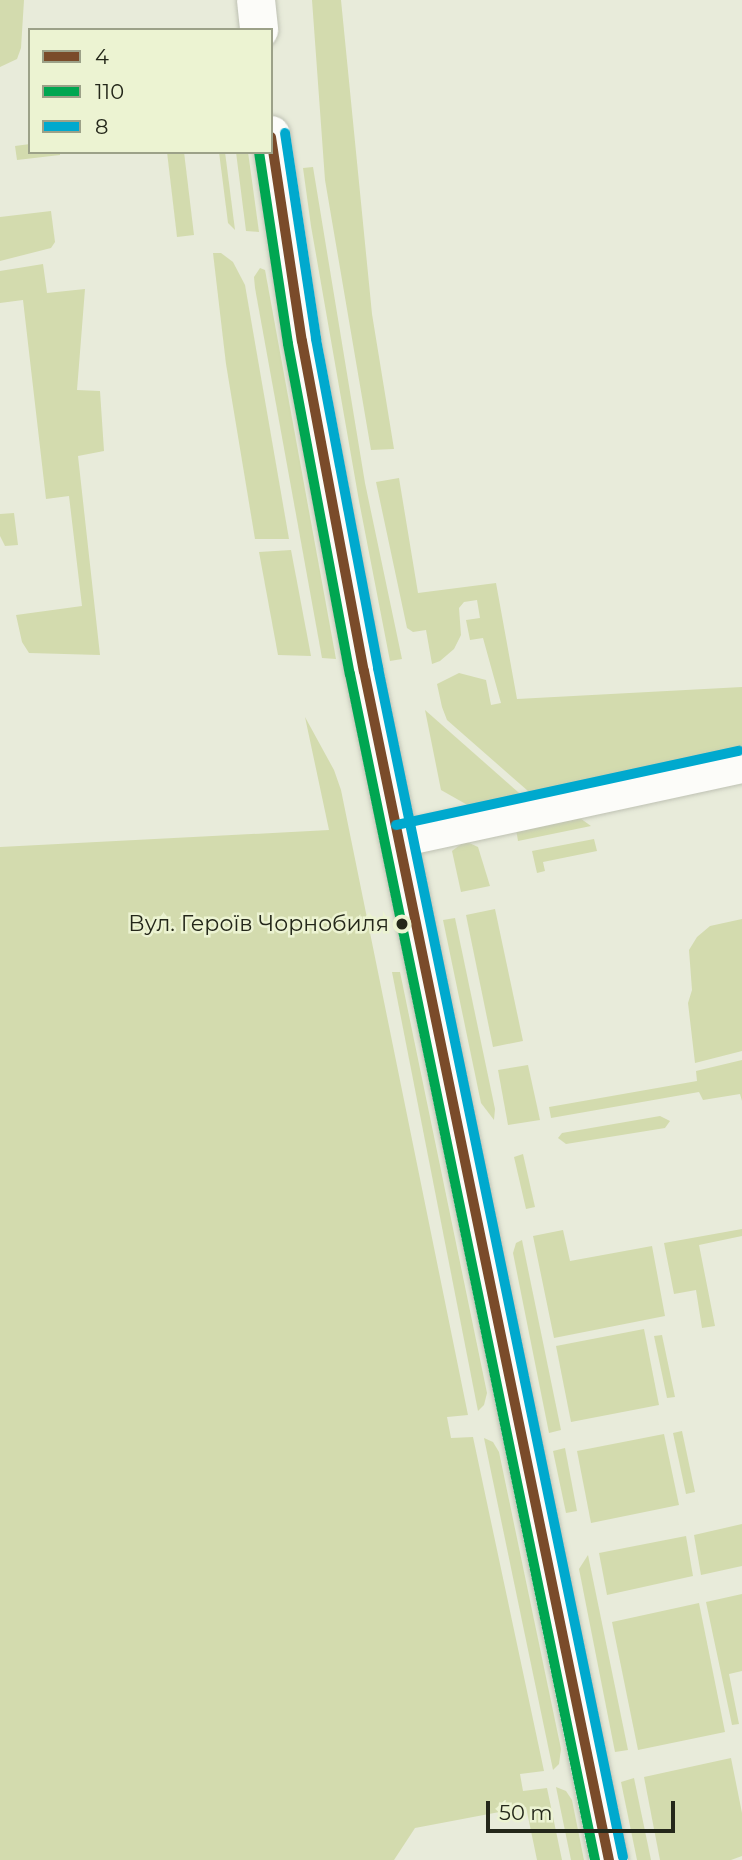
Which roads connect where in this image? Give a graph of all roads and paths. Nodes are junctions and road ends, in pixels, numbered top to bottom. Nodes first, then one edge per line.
1 (256, 0) edge
2 (259, 28) edge
3 (273, 148) edge
4 (742, 765) edge
5 (399, 839) junction
6 (609, 1860) edge

1 - 2 highway
3 - 5 highway
4 - 5 street
5 - 6 highway

